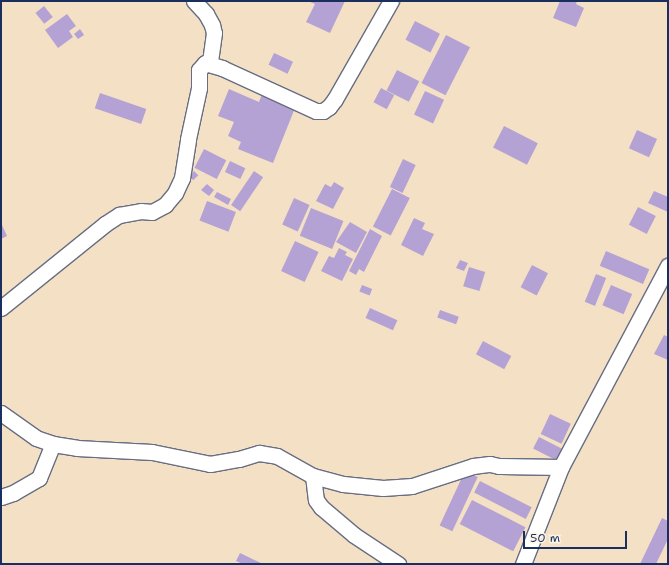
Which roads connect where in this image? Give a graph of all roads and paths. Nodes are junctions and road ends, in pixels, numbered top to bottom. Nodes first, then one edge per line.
1 (194, 1) edge
2 (391, 1) edge
3 (210, 63) junction
4 (668, 266) edge
5 (1, 308) edge
6 (1, 413) edge
7 (53, 444) junction
8 (561, 467) junction
9 (313, 476) junction
10 (1, 497) edge
11 (398, 564) edge
12 (522, 564) edge

1 - 3 street
2 - 3 street
3 - 5 street
4 - 8 street
6 - 7 street
7 - 9 street
7 - 10 street
8 - 9 street
8 - 12 street
9 - 11 street

